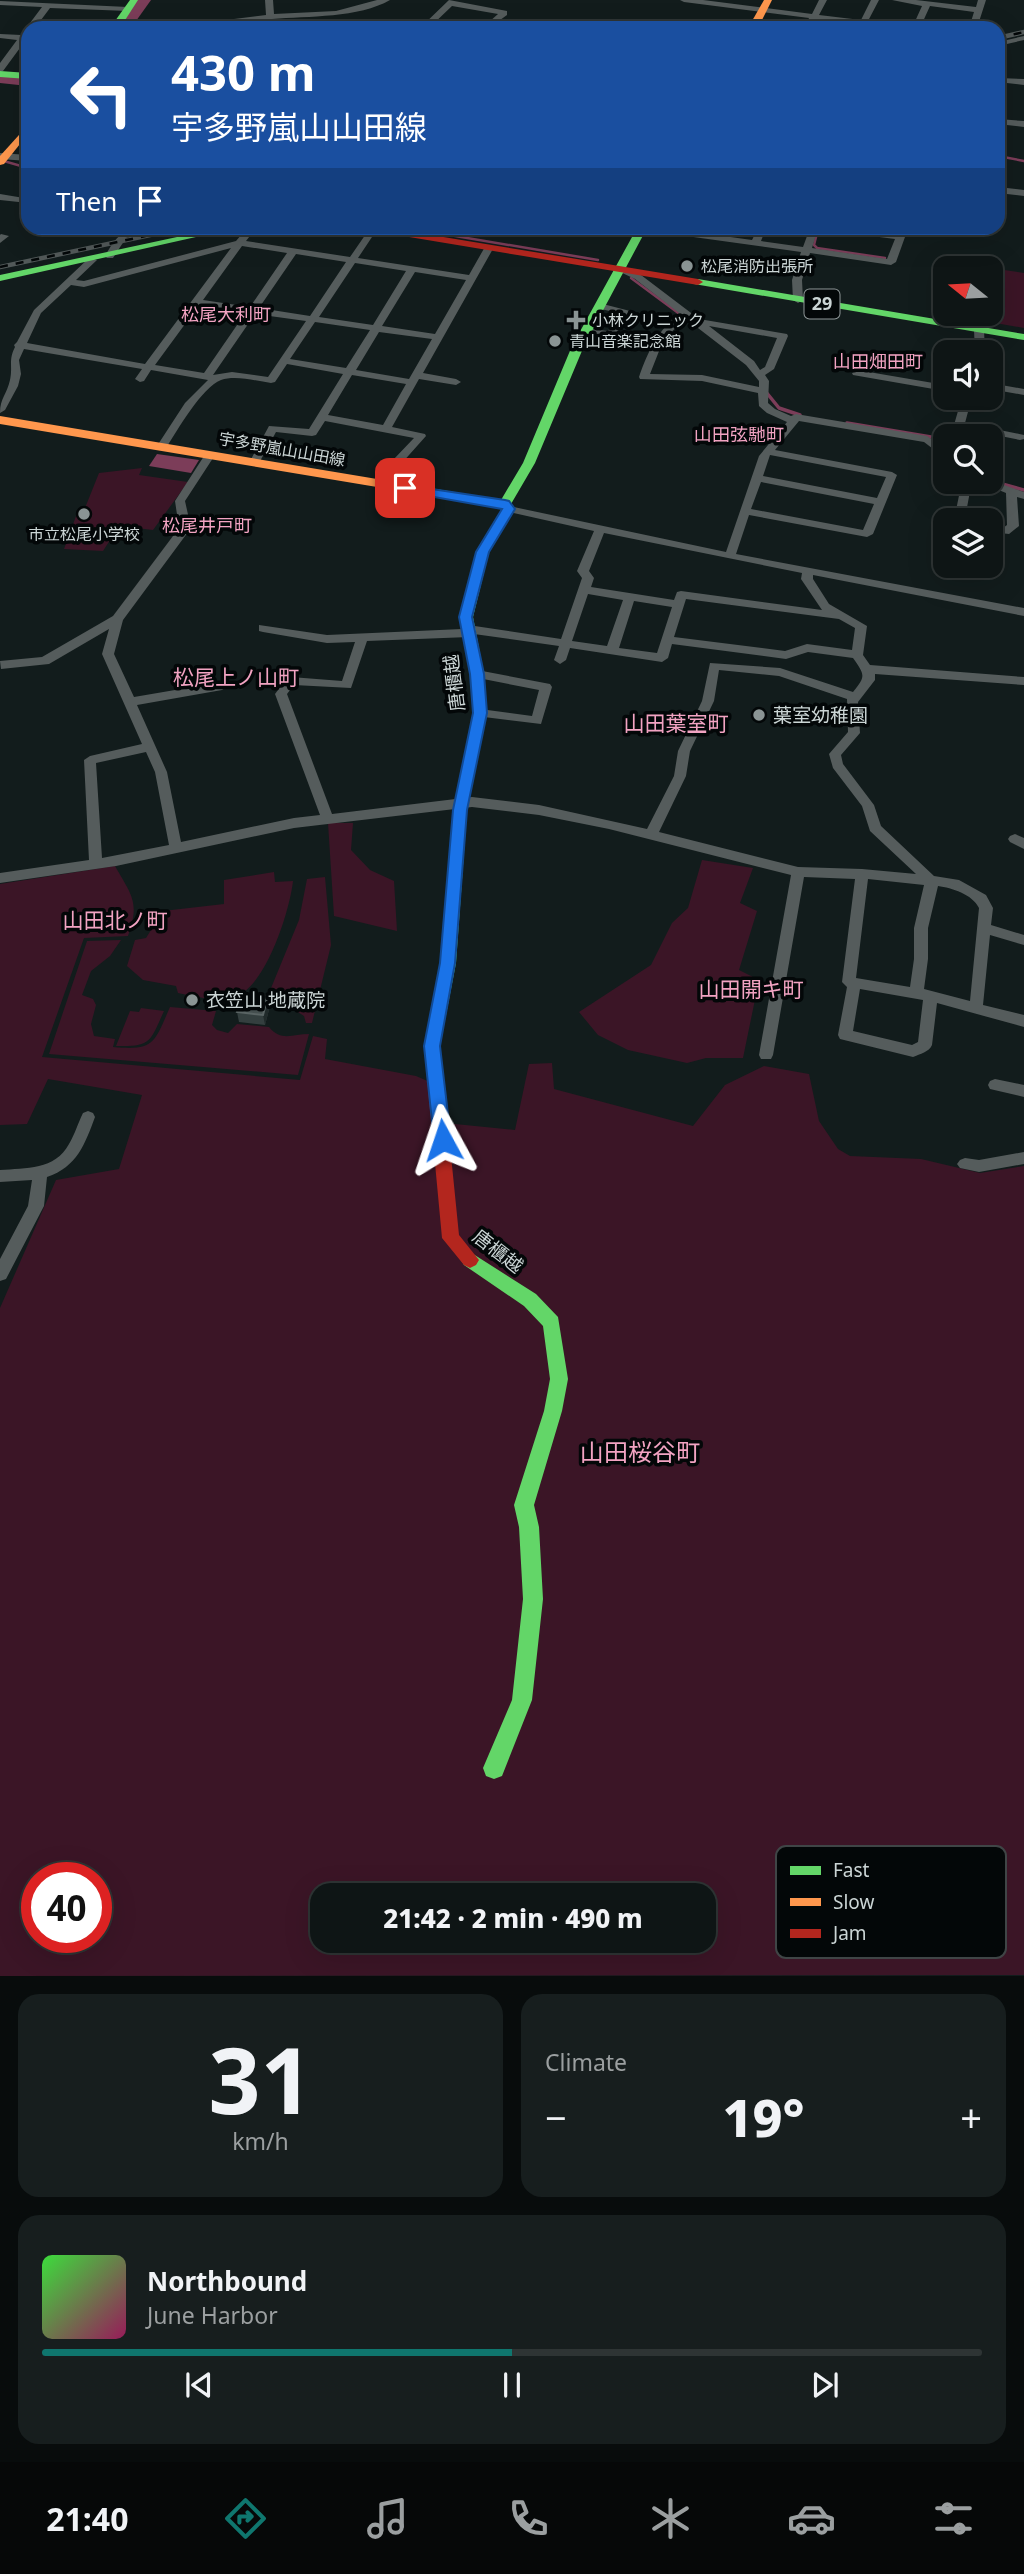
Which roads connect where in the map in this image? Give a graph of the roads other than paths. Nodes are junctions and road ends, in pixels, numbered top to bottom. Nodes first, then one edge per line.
1 (269, 0) edge
2 (386, 0) edge
3 (684, 0) edge
4 (822, 0) edge
5 (874, 0) edge
6 (896, 0) edge
7 (982, 0) edge
8 (3, 2) edge
9 (453, 2) edge
10 (131, 4) edge
11 (927, 4) junction
12 (766, 5) edge
13 (47, 6) junction
14 (979, 10) junction
15 (814, 16) junction
16 (270, 17) junction
17 (289, 17) junction
18 (35, 21) edge
19 (120, 21) edge
20 (238, 21) edge
21 (294, 21) edge
22 (432, 21) edge
23 (495, 21) edge
24 (757, 21) edge
25 (812, 21) edge
26 (841, 21) edge
27 (865, 21) edge
28 (919, 21) edge
29 (975, 21) edge
30 (21, 33) edge
31 (0, 36) edge
32 (1024, 38) edge
33 (21, 40) edge
34 (1005, 42) edge
35 (0, 69) edge
36 (0, 74) edge
37 (21, 76) edge
38 (1005, 81) edge
39 (1024, 82) edge
40 (1005, 123) edge
41 (1024, 124) edge
42 (21, 136) edge
43 (2, 158) edge
44 (21, 158) edge
45 (1005, 191) edge
46 (1024, 193) edge
47 (0, 197) edge
48 (21, 200) edge
49 (124, 235) edge
50 (201, 235) edge
51 (246, 235) edge
52 (369, 235) edge
53 (426, 235) edge
54 (638, 235) edge
55 (696, 235) edge
56 (759, 235) edge
57 (812, 235) edge
58 (885, 235) edge
59 (241, 243) junction
60 (755, 244) junction
61 (489, 247) junction
62 (293, 251) junction
63 (806, 251) junction
64 (110, 256) junction
65 (92, 260) junction
66 (352, 260) junction
67 (412, 269) junction
68 (621, 269) junction
69 (0, 278) edge
70 (472, 278) junction
71 (68, 282) junction
72 (798, 300) junction
73 (196, 302) junction
74 (599, 306) junction
75 (252, 311) junction
76 (685, 313) junction
77 (312, 319) junction
78 (695, 321) junction
79 (376, 328) junction
80 (979, 330) junction
81 (584, 331) junction
82 (437, 337) junction
83 (1024, 337) edge
84 (979, 340) edge
85 (19, 345) junction
86 (285, 362) junction
87 (148, 367) junction
88 (349, 372) junction
89 (857, 373) dead end
90 (760, 374) junction
91 (212, 376) junction
92 (413, 378) junction
93 (140, 379) dead end
94 (456, 382) dead end
95 (933, 386) edge
96 (1003, 388) edge
97 (764, 391) junction
98 (1024, 392) edge
99 (0, 410) edge
100 (963, 410) edge
101 (322, 417) junction
102 (0, 420) edge
103 (792, 420) junction
104 (386, 429) junction
105 (1021, 436) edge
106 (933, 444) edge
107 (162, 446) junction
108 (769, 452) junction
109 (210, 455) junction
110 (255, 461) junction
111 (756, 478) junction
112 (382, 484) junction
113 (1003, 489) edge
114 (1011, 492) junction
115 (1024, 496) edge
116 (880, 502) junction
117 (507, 506) junction
118 (744, 511) junction
119 (600, 530) junction
120 (1003, 531) edge
121 (730, 556) junction
122 (808, 571) junction
123 (583, 590) junction
124 (630, 597) junction
125 (677, 604) junction
126 (1024, 612) edge
127 (843, 617) junction
128 (117, 619) junction
129 (263, 628) dead end
130 (468, 631) junction
131 (362, 639) junction
132 (667, 640) junction
133 (566, 643) junction
134 (612, 650) junction
135 (857, 655) junction
136 (560, 660) dead end
137 (1, 665) edge
138 (867, 668) junction
139 (477, 674) junction
140 (1024, 681) edge
141 (222, 686) dead end
142 (855, 697) junction
143 (130, 702) junction
144 (480, 713) junction
145 (148, 747) junction
146 (463, 803) junction
147 (327, 818) junction
148 (650, 836) junction
149 (176, 849) junction
150 (96, 864) junction
151 (798, 872) junction
152 (862, 874) junction
153 (0, 877) edge
154 (930, 880) junction
155 (984, 928) junction
156 (1024, 940) edge
157 (854, 984) junction
158 (923, 995) junction
159 (976, 1008) junction
160 (1024, 1021) edge
161 (766, 1055) dead end
162 (995, 1085) dead end
163 (1024, 1091) edge
164 (88, 1117) dead end
165 (1024, 1158) edge
166 (965, 1164) dead end
167 (40, 1173) junction
168 (0, 1176) edge
169 (0, 1274) edge
170 (494, 1768) dead end

1 - 16 street
2 - 17 street
3 - 12 street
4 - 15 street
5 - 27 street
6 - 11 street
7 - 14 street
8 - 13 street
9 - 22 street
9 - 23 street
10 - 13 street
10 - 19 main road
11 - 14 street
11 - 28 street
12 - 15 street
12 - 24 main road
13 - 18 street
14 - 29 street
15 - 25 street
15 - 26 street
16 - 17 street
16 - 20 street
17 - 21 street
30 - 31 street
32 - 34 street
33 - 35 street
36 - 37 main road
38 - 39 street
40 - 41 street
42 - 43 main road
43 - 44 street
45 - 46 street
47 - 48 street
49 - 64 street
50 - 64 main road
51 - 59 street
52 - 66 street
53 - 61 main road, 29
54 - 68 main road
55 - 60 street
56 - 60 street
57 - 63 street
58 - 63 street
59 - 62 street
59 - 71 street
59 - 73 street
60 - 63 street
61 - 68 main road, 29
61 - 70 street
62 - 66 street
62 - 75 street
63 - 72 street
64 - 65 main road
65 - 69 main road
65 - 71 street
66 - 67 street
66 - 77 street
67 - 70 street
67 - 79 street
68 - 72 main road, 29
68 - 74 main road
68 - 76 street
70 - 82 street
71 - 85 street
72 - 80 main road, 29
73 - 75 street
73 - 87 street
74 - 81 main road
74 - 81 street
75 - 77 street
75 - 91 street
76 - 78 street
76 - 97 street
77 - 79 street
77 - 86 street
78 - 90 street
78 - 90 street
79 - 82 street
79 - 88 street
80 - 83 main road, 29
80 - 84 street
81 - 117 main road
82 - 92 street
85 - 87 street
85 - 99 street
86 - 88 street
86 - 91 street
87 - 91 street
87 - 93 street
88 - 92 street
88 - 101 street
89 - 95 street
90 - 97 street
91 - 107 street
92 - 94 street
92 - 104 street
96 - 98 street
97 - 103 street
100 - 105 street
101 - 104 street
101 - 110 street
102 - 107 main road, 宇多野嵐山山田線
103 - 106 street
103 - 108 street
104 - 112 street
107 - 109 main road, 宇多野嵐山山田線
108 - 111 street
108 - 116 street
109 - 110 main road, 宇多野嵐山山田線
109 - 128 street
110 - 112 main road, 宇多野嵐山山田線
111 - 116 street
111 - 118 street
112 - 117 main road, 宇多野嵐山山田線
113 - 114 street
114 - 115 street
114 - 120 street
116 - 118 street
117 - 119 street
117 - 130 main road, 唐櫃越
118 - 121 street
119 - 121 street
119 - 123 street
121 - 122 street
122 - 126 street
122 - 127 street
123 - 124 street
123 - 133 street
124 - 125 street
124 - 134 street
125 - 127 street
125 - 132 street
127 - 135 street
128 - 137 street
128 - 143 street
129 - 131 street
130 - 131 street
130 - 133 street
130 - 139 main road, 唐櫃越
131 - 147 street
132 - 134 street
132 - 135 street
133 - 134 street
133 - 136 street
135 - 138 street
138 - 140 street
138 - 142 street
139 - 144 main road, 唐櫃越
139 - 144 street
141 - 143 street
142 - 148 street
142 - 154 street
143 - 145 street
144 - 146 main road, 唐櫃越
145 - 149 street
145 - 150 street
146 - 147 street
146 - 148 street
146 - 170 main road, 唐櫃越
147 - 149 street
148 - 151 street
149 - 150 street
150 - 153 street
151 - 152 street
151 - 161 street
152 - 154 street
152 - 157 street
154 - 155 street
154 - 158 street
155 - 156 street
155 - 159 street
157 - 158 street
157 - 158 street
158 - 159 street
159 - 160 street
162 - 163 street
164 - 167 street
165 - 166 street
167 - 168 street
167 - 169 street

